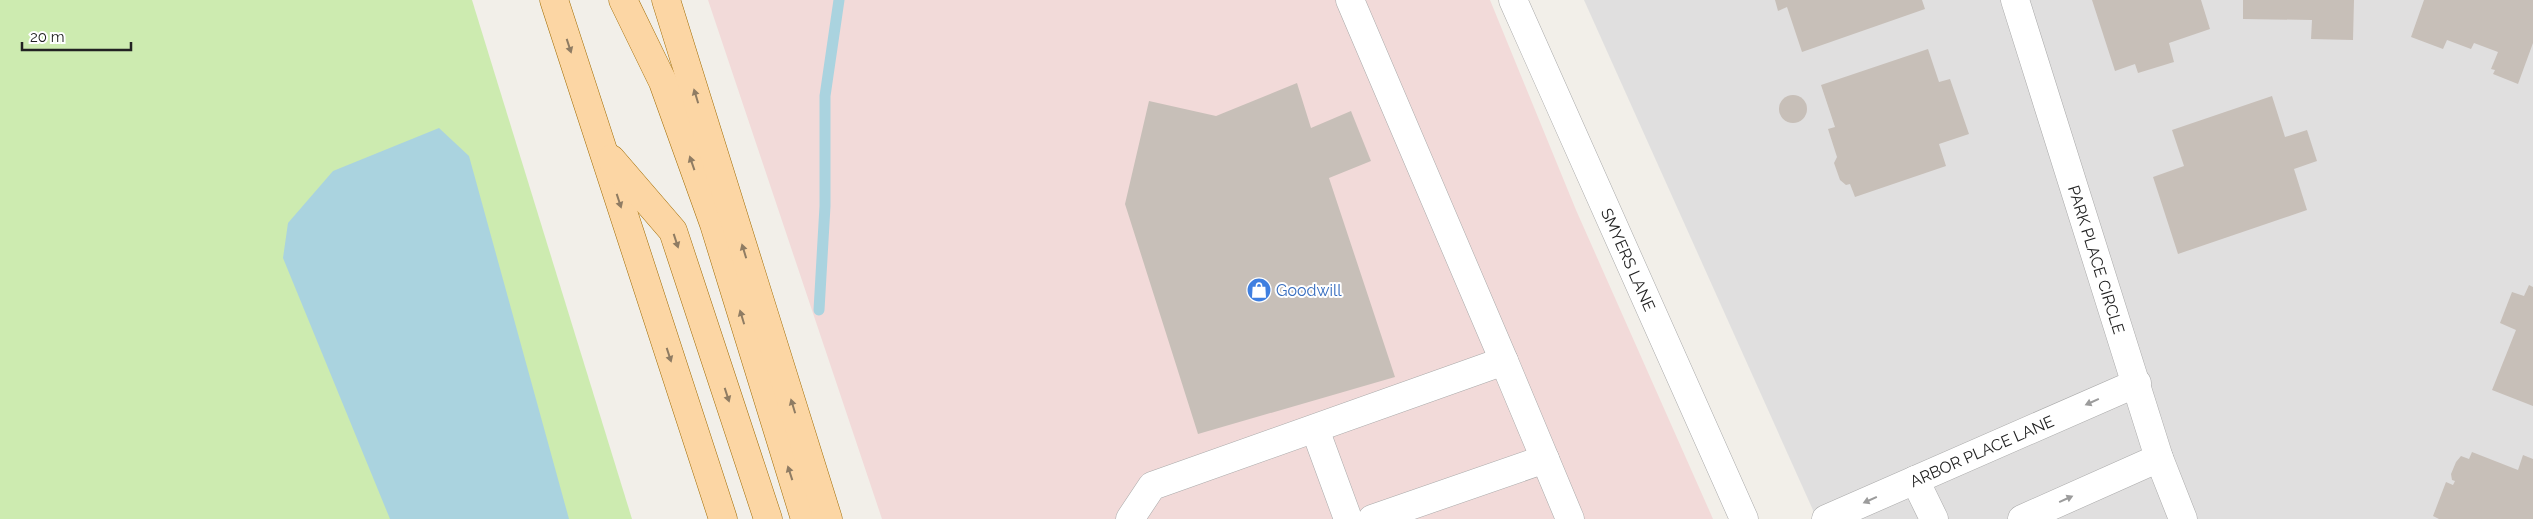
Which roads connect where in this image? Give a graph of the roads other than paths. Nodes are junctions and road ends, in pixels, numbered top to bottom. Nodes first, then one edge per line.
1 (554, 0) edge
2 (623, 0) edge
3 (666, 0) edge
4 (1350, 0) edge
5 (1512, 0) edge
6 (2015, 0) edge
7 (602, 149) junction
8 (1504, 361) junction
9 (2137, 383) junction
10 (1315, 429) junction
11 (2159, 458) junction
12 (1545, 459) junction
13 (1914, 480) junction
14 (723, 519) edge
15 (768, 519) edge
16 (805, 519) edge
17 (828, 519) edge
18 (1130, 519) edge
19 (1348, 519) edge
20 (1372, 519) edge
21 (1570, 519) edge
22 (1744, 519) edge
23 (1826, 519) edge
24 (1934, 519) edge
25 (2022, 519) edge
26 (2183, 519) edge

1 -> 7 main road
16 -> 2 main road
17 -> 3 main road
4 - 8 street
5 - 22 street, SMYERS LANE
6 - 9 street, PARK PLACE CIRCLE
7 -> 14 main road
7 -> 15 main road
8 - 10 street
8 - 12 street
9 - 11 street, PARK PLACE CIRCLE
9 -> 13 street, ARBOR PLACE LANE
10 - 18 street
10 - 19 street
25 -> 11 street
11 - 26 street, PARK PLACE CIRCLE
12 - 20 street
12 - 21 street
13 -> 23 street, ARBOR PLACE LANE
13 - 24 street

